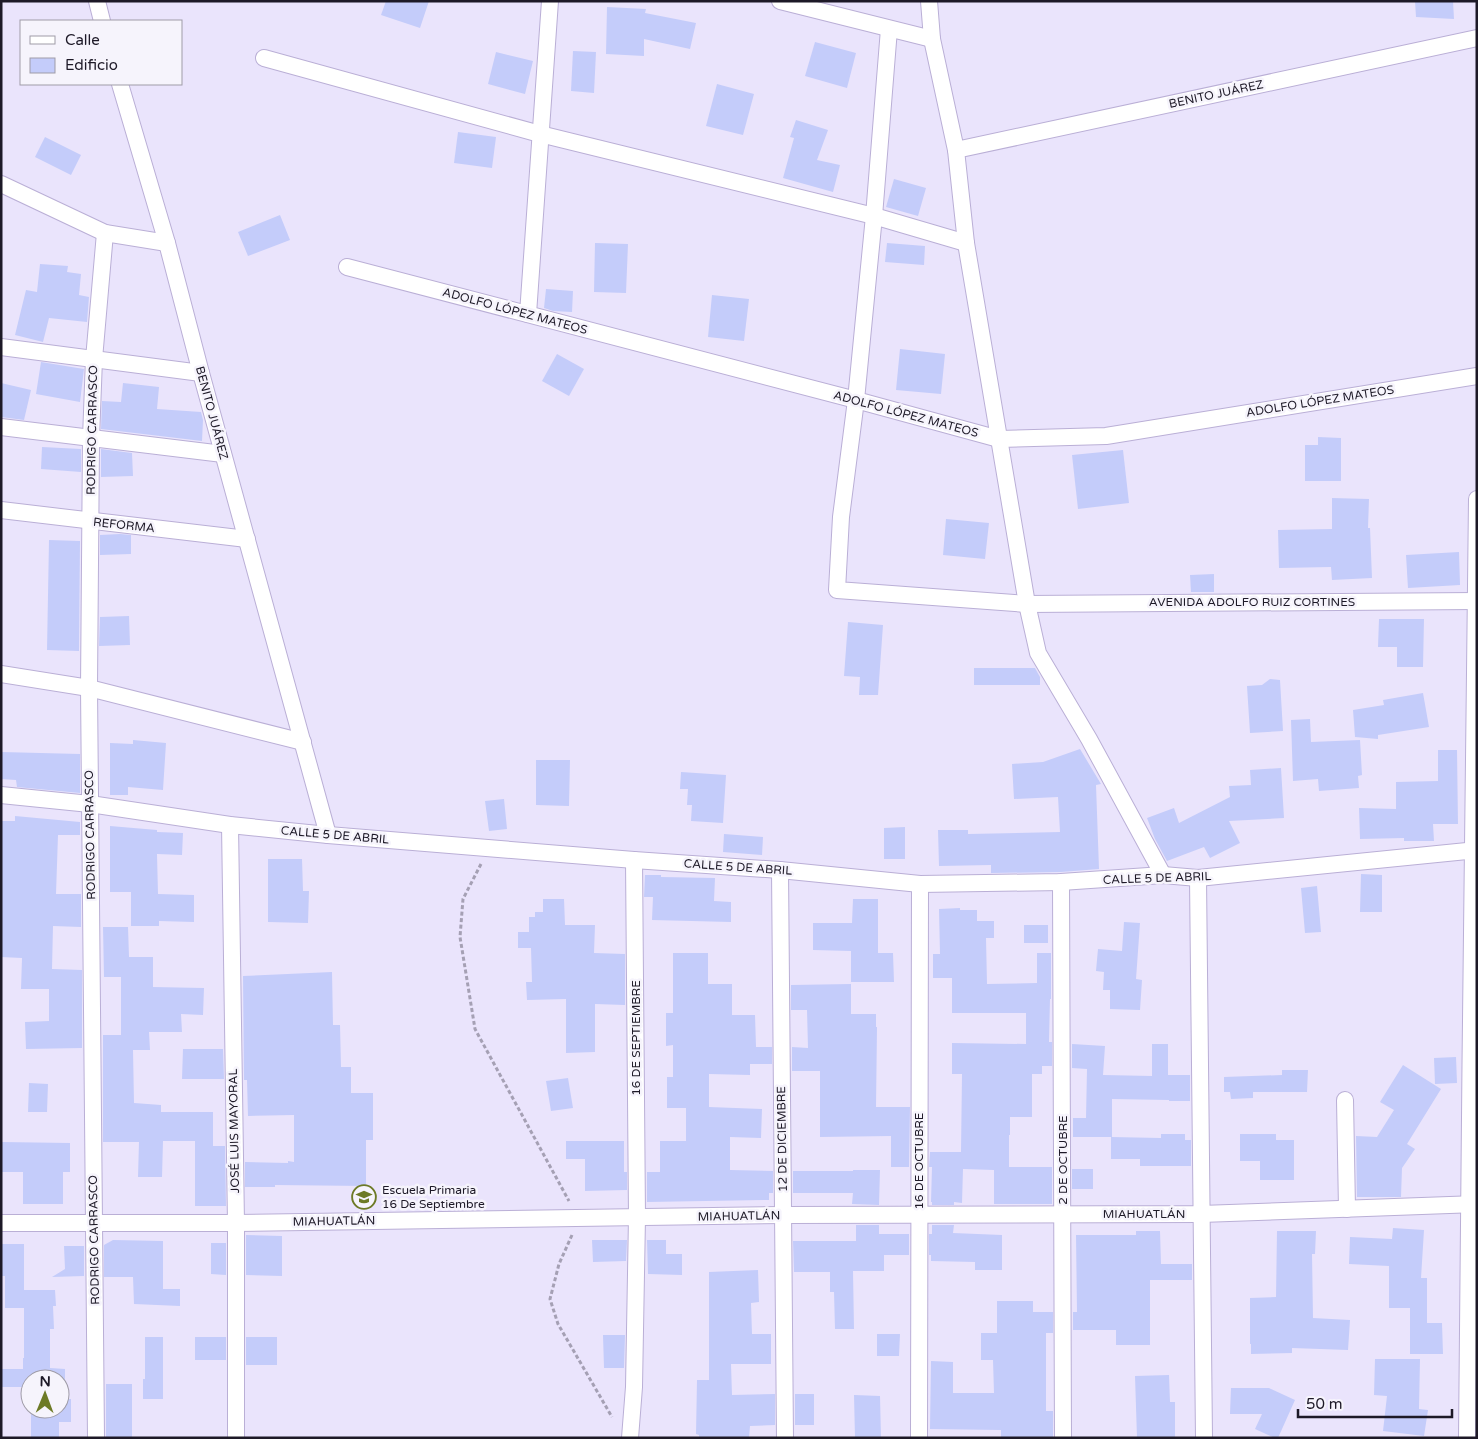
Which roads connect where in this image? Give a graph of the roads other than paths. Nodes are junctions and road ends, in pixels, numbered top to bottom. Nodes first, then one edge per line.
1 (97, 1) edge
2 (550, 1) edge
3 (780, 1) edge
4 (929, 1) edge
5 (102, 20) edge
6 (889, 29) junction
7 (1477, 38) edge
8 (932, 39) junction
9 (264, 58) dead end
10 (120, 85) edge
11 (540, 134) junction
12 (956, 150) junction
13 (1, 184) edge
14 (874, 216) junction
15 (105, 233) junction
16 (167, 243) junction
17 (966, 243) junction
18 (347, 268) dead end
19 (528, 314) junction
20 (1, 347) edge
21 (94, 359) junction
22 (201, 373) junction
23 (1477, 376) edge
24 (856, 400) junction
25 (1, 427) edge
26 (91, 438) junction
27 (999, 439) junction
28 (223, 454) junction
29 (1477, 499) edge
30 (1, 510) edge
31 (90, 521) junction
32 (247, 539) junction
33 (1476, 601) edge
34 (1027, 604) junction
35 (1, 674) edge
36 (89, 688) junction
37 (303, 742) junction
38 (1, 795) edge
39 (90, 804) junction
40 (230, 824) junction
41 (328, 835) junction
42 (1474, 850) edge
43 (634, 860) junction
44 (780, 870) junction
45 (1163, 875) junction
46 (1198, 878) junction
47 (1061, 882) junction
48 (920, 884) junction
49 (1474, 1051) edge
50 (1345, 1100) dead end
51 (1473, 1204) edge
52 (1347, 1209) junction
53 (1201, 1214) junction
54 (783, 1215) junction
55 (919, 1215) junction
56 (1063, 1215) junction
57 (637, 1217) junction
58 (1, 1223) edge
59 (94, 1223) junction
60 (236, 1223) junction
61 (96, 1438) edge
62 (236, 1438) edge
63 (630, 1438) edge
64 (784, 1438) edge
65 (919, 1438) edge
66 (1063, 1438) edge
67 (1204, 1438) edge
68 (1467, 1438) edge

1 - 5 street
2 - 11 street
3 - 6 street
4 - 8 street
6 - 8 street
6 - 14 street
7 - 12 street, BENITO JUÁREZ
8 - 12 street
9 - 11 street
10 - 16 street, BENITO JUÁREZ
11 - 14 street
11 - 19 street
12 - 17 street
13 - 15 street
14 - 17 street
14 - 24 street
15 - 16 street
15 - 21 street, RODRIGO CARRASCO
16 - 22 street, BENITO JUÁREZ
17 - 27 street
18 - 19 street, ADOLFO LÓPEZ MATEOS
19 - 24 street, ADOLFO LÓPEZ MATEOS
20 - 21 street
21 - 22 street
21 - 26 street, RODRIGO CARRASCO
22 - 28 street, BENITO JUÁREZ
23 - 27 street, ADOLFO LÓPEZ MATEOS
24 - 27 street, ADOLFO LÓPEZ MATEOS
24 - 34 street, AVENIDA ADOLFO RUIZ CORTINES
25 - 26 street
26 - 28 street
26 - 31 street, RODRIGO CARRASCO
27 - 34 street
28 - 32 street, BENITO JUÁREZ
29 - 33 street
30 - 31 street, REFORMA
31 - 32 street, REFORMA
31 - 36 street, RODRIGO CARRASCO
32 - 37 street, BENITO JUÁREZ
33 - 34 street, AVENIDA ADOLFO RUIZ CORTINES
33 - 42 street
34 - 45 street
35 - 36 street
36 - 37 street
36 - 39 street, RODRIGO CARRASCO
37 - 41 street, BENITO JUÁREZ
38 - 39 street, CALLE 5 DE ABRIL
39 - 40 street, CALLE 5 DE ABRIL
39 - 59 street, RODRIGO CARRASCO
40 - 41 street, CALLE 5 DE ABRIL
40 - 60 street, JOSÉ LUIS MAYORAL
41 - 43 street, CALLE 5 DE ABRIL
42 - 46 street, CALLE 5 DE ABRIL
42 - 49 street
43 - 44 street, CALLE 5 DE ABRIL
43 - 57 street, 16 DE SEPTIEMBRE
44 - 48 street, CALLE 5 DE ABRIL
44 - 54 street, 12 DE DICIEMBRE
45 - 46 street, CALLE 5 DE ABRIL
45 - 47 street, CALLE 5 DE ABRIL
46 - 53 street
47 - 48 street, CALLE 5 DE ABRIL
47 - 56 street, 2 DE OCTUBRE
48 - 55 street, 16 DE OCTUBRE
49 - 51 street
50 - 52 street
51 - 52 street, MIAHUATLÁN
51 - 68 street
52 - 53 street, MIAHUATLÁN
53 - 56 street, MIAHUATLÁN
53 - 67 street
54 - 55 street, MIAHUATLÁN
54 - 57 street, MIAHUATLÁN
54 - 64 street, 12 DE DICIEMBRE
55 - 56 street, MIAHUATLÁN
55 - 65 street, 16 DE OCTUBRE
56 - 66 street, 2 DE OCTUBRE
57 - 60 street, MIAHUATLÁN
57 - 63 street, 16 DE SEPTIEMBRE
58 - 59 street, MIAHUATLÁN
59 - 60 street, MIAHUATLÁN
59 - 61 street, RODRIGO CARRASCO
60 - 62 street, JOSÉ LUIS MAYORAL

